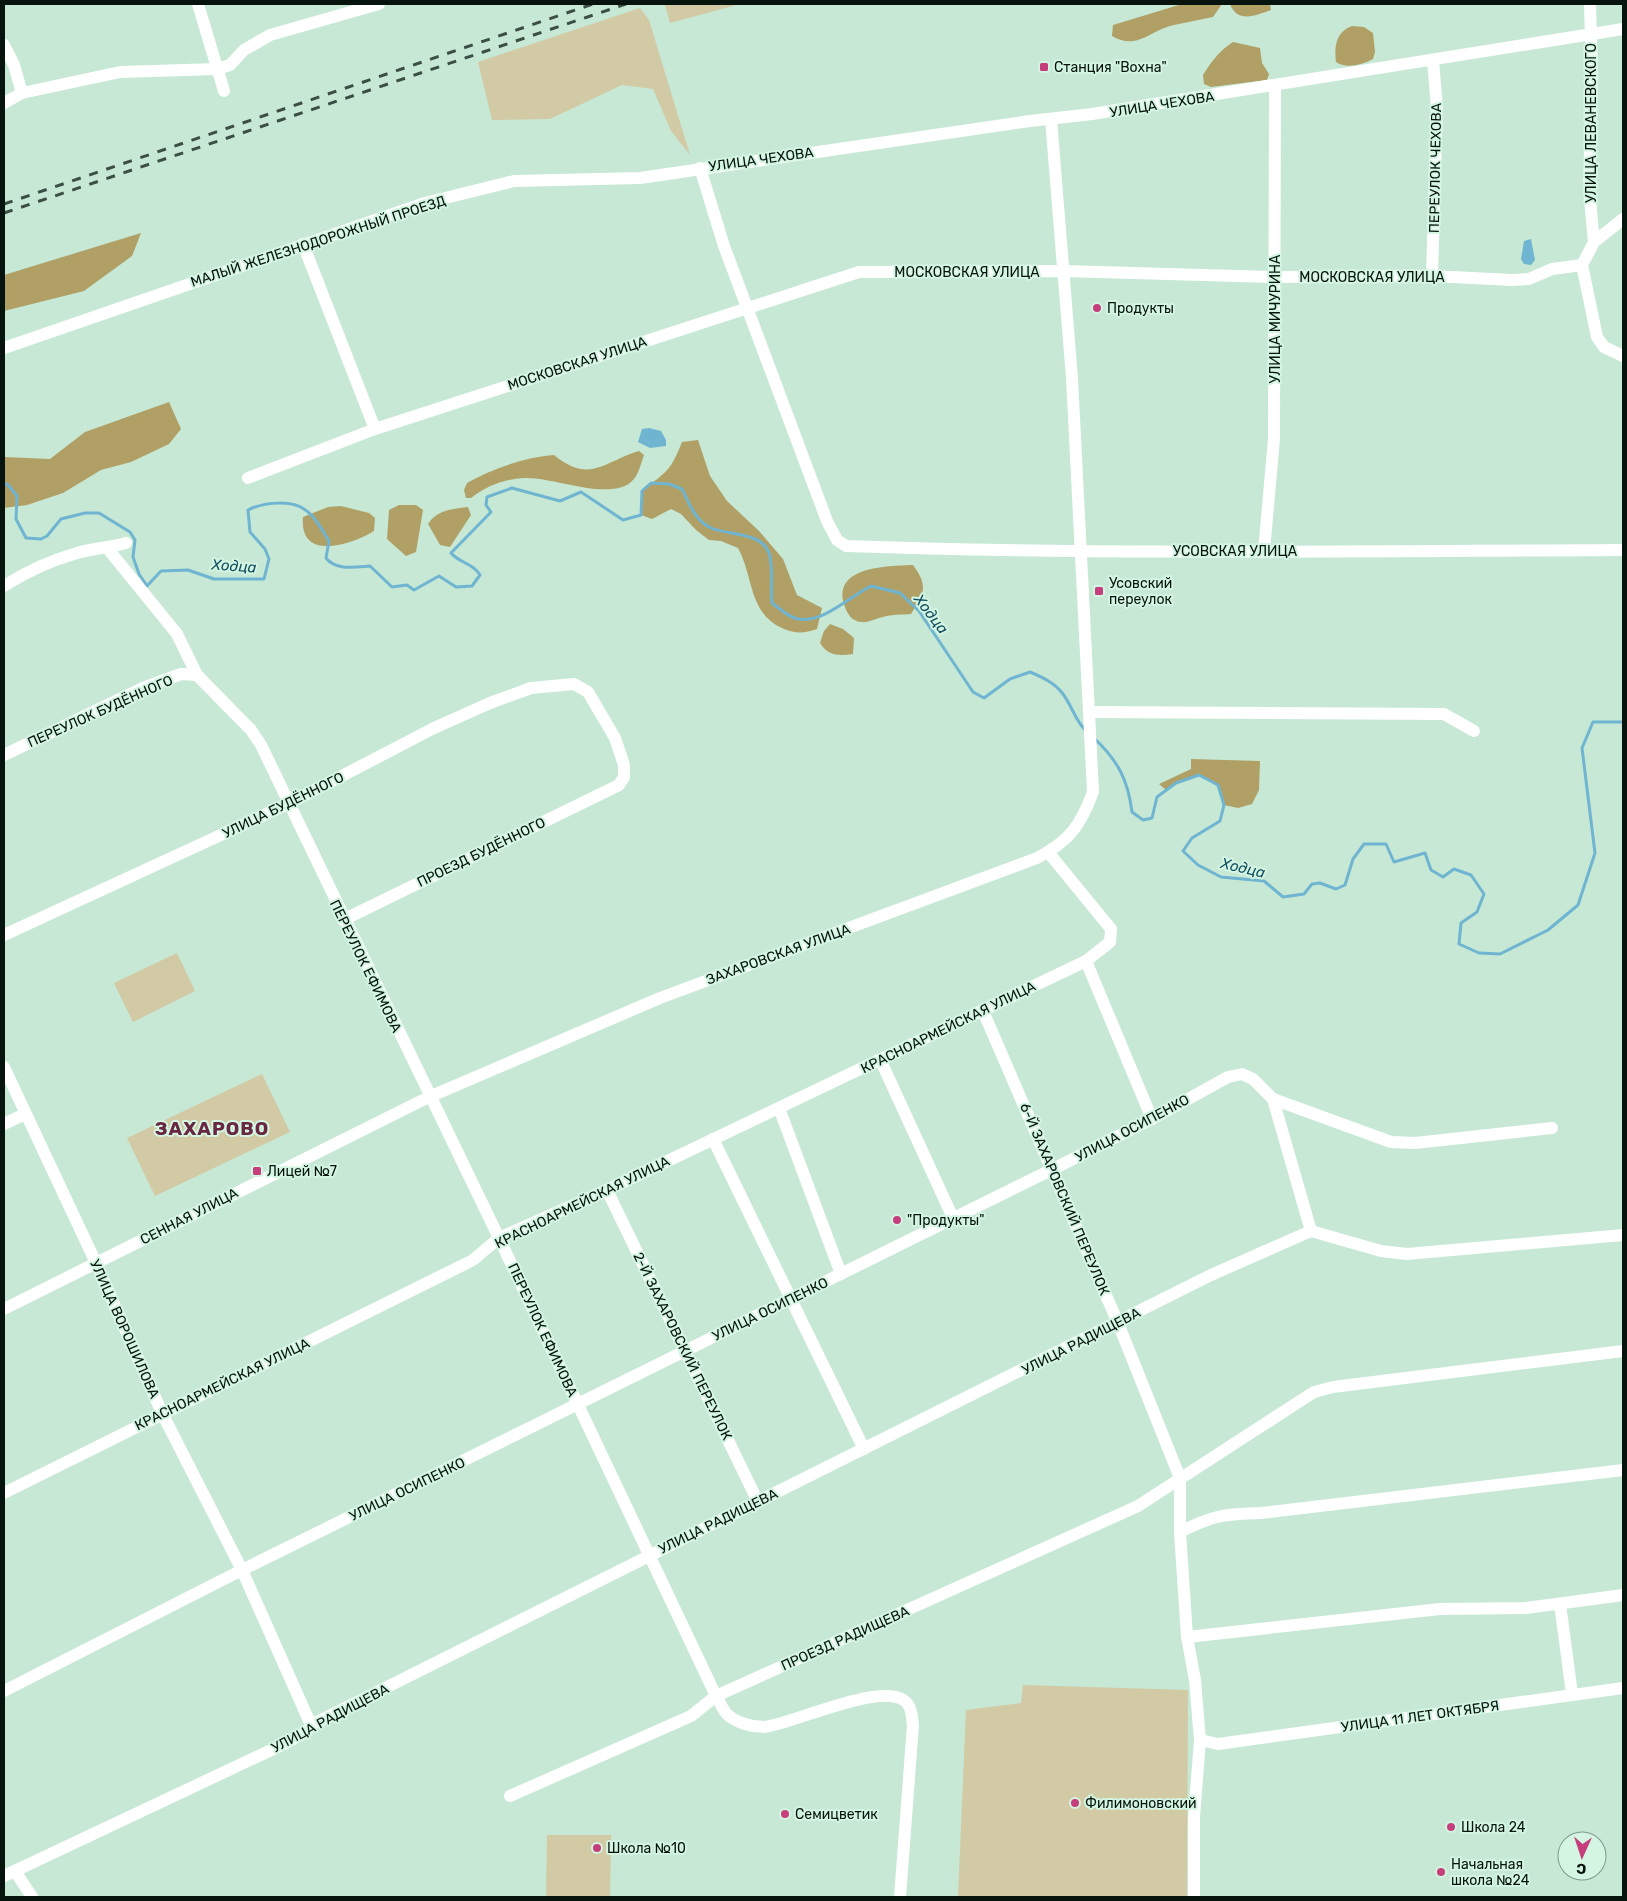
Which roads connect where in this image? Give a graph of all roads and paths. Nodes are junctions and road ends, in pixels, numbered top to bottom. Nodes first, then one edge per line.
1 (198, 4) edge
2 (379, 4) edge
3 (1590, 4) edge
4 (1623, 30) edge
5 (1591, 35) junction
6 (4, 45) edge
7 (1434, 60) junction
8 (217, 69) junction
9 (1275, 86) junction
10 (224, 91) dead end
11 (22, 93) junction
12 (4, 103) edge
13 (1051, 119) junction
14 (700, 168) junction
15 (1623, 219) edge
16 (1594, 242) junction
17 (303, 244) junction
18 (1582, 265) junction
19 (1064, 272) junction
20 (1432, 276) junction
21 (1275, 277) junction
22 (747, 308) junction
23 (4, 348) edge
24 (1623, 356) edge
25 (375, 428) junction
26 (248, 478) dead end
27 (126, 543) dead end
28 (108, 549) junction
29 (1081, 550) junction
30 (1623, 550) edge
31 (1264, 551) junction
32 (4, 586) edge
33 (197, 675) junction
34 (1089, 712) junction
35 (1474, 731) dead end
36 (4, 754) edge
37 (619, 785) joint
38 (288, 804) junction
39 (1048, 852) junction
40 (343, 920) junction
41 (4, 935) edge
42 (1086, 961) junction
43 (983, 1010) junction
44 (880, 1059) junction
45 (4, 1067) edge
46 (429, 1097) junction
47 (1273, 1099) junction
48 (778, 1108) junction
49 (25, 1114) junction
50 (1152, 1119) junction
51 (4, 1124) edge
52 (1552, 1128) dead end
53 (713, 1140) junction
54 (1053, 1169) junction
55 (606, 1190) junction
56 (953, 1218) junction
57 (1311, 1231) junction
58 (1623, 1235) edge
59 (499, 1238) junction
60 (96, 1264) junction
61 (841, 1274) junction
62 (791, 1298) junction
63 (4, 1309) edge
64 (1118, 1323) junction
65 (685, 1349) junction
66 (1623, 1351) edge
67 (578, 1404) junction
68 (162, 1413) junction
69 (864, 1449) junction
70 (1623, 1470) edge
71 (1180, 1478) junction
72 (4, 1493) edge
73 (758, 1502) junction
74 (1180, 1532) junction
75 (650, 1555) junction
76 (242, 1570) junction
77 (1623, 1595) edge
78 (1560, 1604) junction
79 (1187, 1637) junction
80 (1623, 1688) edge
81 (4, 1691) edge
82 (1572, 1694) junction
83 (716, 1696) junction
84 (311, 1725) junction
85 (1200, 1740) junction
86 (510, 1796) dead end
87 (10, 1873) edge
88 (32, 1897) edge
89 (900, 1897) edge
90 (1194, 1897) edge

1 - 8 street
2 - 8 street
3 - 5 street, УЛИЦА ЛЕВАНЕВСКОГО
4 - 5 street, УЛИЦА ЧЕХОВА
5 - 7 street, УЛИЦА ЧЕХОВА
5 - 16 street, УЛИЦА ЛЕВАНЕВСКОГО
6 - 11 street
7 - 9 street, УЛИЦА ЧЕХОВА
7 - 20 street, ПЕРЕУЛОК ЧЕХОВА
8 - 10 street
8 - 11 street
9 - 13 street, УЛИЦА ЧЕХОВА
9 - 21 street, УЛИЦА МИЧУРИНА
11 - 12 street
13 - 14 street, УЛИЦА ЧЕХОВА
13 - 19 street
14 - 17 street, МАЛЫЙ ЖЕЛЕЗНОДОРОЖНЫЙ ПРОЕЗД
14 - 22 street
15 - 16 street
16 - 18 street
17 - 23 street, МАЛЫЙ ЖЕЛЕЗНОДОРОЖНЫЙ ПРОЕЗД
17 - 25 street
18 - 20 street, МОСКОВСКАЯ УЛИЦА
18 - 24 street
19 - 21 street, МОСКОВСКАЯ УЛИЦА
19 - 22 street, МОСКОВСКАЯ УЛИЦА
19 - 29 street
20 - 21 street, МОСКОВСКАЯ УЛИЦА
21 - 31 street, УЛИЦА МИЧУРИНА
22 - 25 street, МОСКОВСКАЯ УЛИЦА
22 - 29 street, УСОВСКАЯ УЛИЦА
25 - 26 street, МОСКОВСКАЯ УЛИЦА
27 - 28 street
28 - 32 street
28 - 33 street, ПЕРЕУЛОК ЕФИМОВА
29 - 31 street, УСОВСКАЯ УЛИЦА
29 - 34 street
30 - 31 street, УСОВСКАЯ УЛИЦА
33 - 36 street, ПЕРЕУЛОК БУДЁННОГО
33 - 38 street, ПЕРЕУЛОК ЕФИМОВА
34 - 35 street
34 - 39 street, ЗАХАРОВСКАЯ УЛИЦА
37 - 38 street, УЛИЦА БУДЁННОГО
37 - 40 street, ПРОЕЗД БУДЁННОГО
38 - 40 street, ПЕРЕУЛОК ЕФИМОВА
38 - 41 street, УЛИЦА БУДЁННОГО
39 - 42 street, КРАСНОАРМЕЙСКАЯ УЛИЦА
39 - 46 street, ЗАХАРОВСКАЯ УЛИЦА
40 - 46 street, ПЕРЕУЛОК ЕФИМОВА
42 - 43 street, КРАСНОАРМЕЙСКАЯ УЛИЦА
42 - 50 street
43 - 44 street, КРАСНОАРМЕЙСКАЯ УЛИЦА
43 - 54 street, 6-Й ЗАХАРОВСКИЙ ПЕРЕУЛОК
44 - 48 street, КРАСНОАРМЕЙСКАЯ УЛИЦА
44 - 56 street
45 - 49 street, УЛИЦА ВОРОШИЛОВА
46 - 59 street, ПЕРЕУЛОК ЕФИМОВА
46 - 60 street, СЕННАЯ УЛИЦА
47 - 50 street, УЛИЦА ОСИПЕНКО
47 - 52 street, УЛИЦА ОСИПЕНКО
47 - 57 street
48 - 53 street, КРАСНОАРМЕЙСКАЯ УЛИЦА
48 - 61 street
49 - 51 street
49 - 60 street, УЛИЦА ВОРОШИЛОВА
50 - 54 street, УЛИЦА ОСИПЕНКО
53 - 55 street, КРАСНОАРМЕЙСКАЯ УЛИЦА
53 - 62 street
54 - 56 street, УЛИЦА ОСИПЕНКО
54 - 64 street, 6-Й ЗАХАРОВСКИЙ ПЕРЕУЛОК
55 - 59 street, КРАСНОАРМЕЙСКАЯ УЛИЦА
55 - 65 street, 2-Й ЗАХАРОВСКИЙ ПЕРЕУЛОК
56 - 61 street, УЛИЦА ОСИПЕНКО
57 - 58 street
57 - 64 street, УЛИЦА РАДИЩЕВА
59 - 67 street, ПЕРЕУЛОК ЕФИМОВА
59 - 68 street, КРАСНОАРМЕЙСКАЯ УЛИЦА
60 - 63 street, СЕННАЯ УЛИЦА
60 - 68 street, УЛИЦА ВОРОШИЛОВА
61 - 62 street, УЛИЦА ОСИПЕНКО
62 - 65 street, УЛИЦА ОСИПЕНКО
62 - 69 street
64 - 69 street, УЛИЦА РАДИЩЕВА
64 - 71 street, 6-Й ЗАХАРОВСКИЙ ПЕРЕУЛОК
65 - 67 street, УЛИЦА ОСИПЕНКО
65 - 73 street, 2-Й ЗАХАРОВСКИЙ ПЕРЕУЛОК
66 - 71 street, ПРОЕЗД РАДИЩЕВА
67 - 75 street, ПЕРЕУЛОК ЕФИМОВА
67 - 76 street, УЛИЦА ОСИПЕНКО
68 - 72 street, КРАСНОАРМЕЙСКАЯ УЛИЦА
68 - 76 street, УЛИЦА ВОРОШИЛОВА
69 - 73 street, УЛИЦА РАДИЩЕВА
70 - 74 street
71 - 74 street, 6-Й ЗАХАРОВСКИЙ ПЕРЕУЛОК
71 - 83 street, ПРОЕЗД РАДИЩЕВА
73 - 75 street, УЛИЦА РАДИЩЕВА
74 - 79 street, 6-Й ЗАХАРОВСКИЙ ПЕРЕУЛОК
75 - 83 street, ПЕРЕУЛОК ЕФИМОВА
75 - 84 street, УЛИЦА РАДИЩЕВА
76 - 81 street, УЛИЦА ОСИПЕНКО
76 - 84 street, УЛИЦА ВОРОШИЛОВА
77 - 78 street
78 - 79 street
78 - 82 street
79 - 85 street, 6-Й ЗАХАРОВСКИЙ ПЕРЕУЛОК
80 - 82 street, УЛИЦА 11 ЛЕТ ОКТЯБРЯ
82 - 85 street, УЛИЦА 11 ЛЕТ ОКТЯБРЯ
83 - 86 street, ПРОЕЗД РАДИЩЕВА
83 - 89 street, ПЕРЕУЛОК ЕФИМОВА
84 - 87 street, УЛИЦА РАДИЩЕВА
85 - 90 street, 6-Й ЗАХАРОВСКИЙ ПЕРЕУЛОК
87 - 88 street

